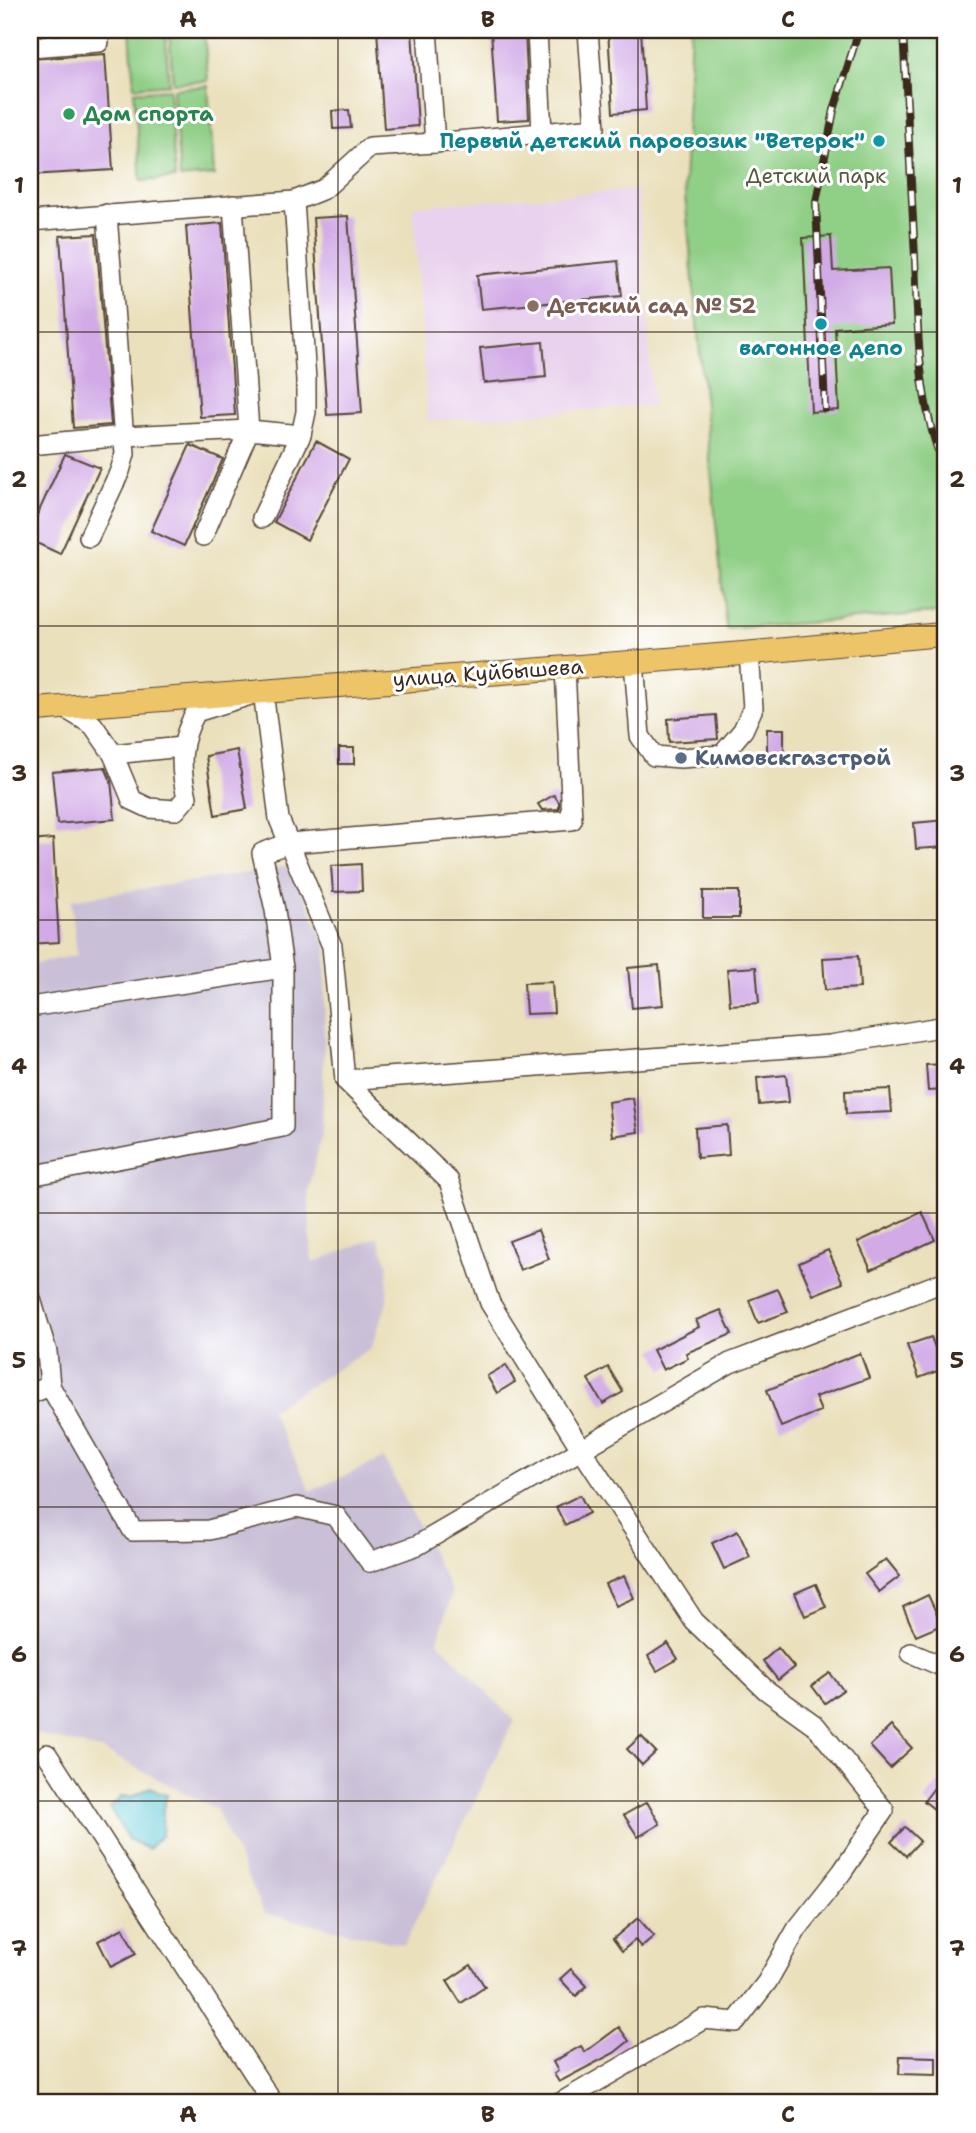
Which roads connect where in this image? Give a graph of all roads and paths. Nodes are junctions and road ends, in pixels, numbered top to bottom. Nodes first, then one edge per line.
1 (427, 30) edge
2 (537, 30) edge
3 (588, 30) edge
4 (99, 42) dead end
5 (30, 47) edge
6 (542, 133) junction
7 (435, 143) junction
8 (294, 201) junction
9 (233, 205) junction
10 (107, 214) junction
11 (30, 220) edge
12 (249, 430) junction
13 (301, 435) junction
14 (124, 436) junction
15 (30, 445) edge
16 (262, 519) dead end
17 (203, 536) dead end
18 (89, 537) dead end
19 (946, 634) edge
20 (749, 653) junction
21 (635, 662) junction
22 (565, 667) junction
23 (263, 691) junction
24 (63, 707) junction
25 (30, 710) edge
26 (182, 747) junction
27 (113, 754) junction
28 (289, 843) junction
29 (283, 968) junction
30 (30, 1007) edge
31 (946, 1026) edge
32 (345, 1080) junction
33 (30, 1176) edge
34 (946, 1281) edge
35 (30, 1296) edge
36 (50, 1386) junction
37 (30, 1394) edge
38 (581, 1449) junction
39 (911, 1653) dead end
40 (946, 1668) edge
41 (47, 1754) dead end
42 (273, 2103) edge
43 (559, 2103) edge

1 - 7 street
2 - 6 street
3 - 6 street
4 - 5 street
6 - 7 street
7 - 8 street
8 - 9 street
8 - 13 street
9 - 10 street
9 - 12 street
10 - 11 street
10 - 14 street
12 - 13 street
12 - 14 street
12 - 17 street
13 - 16 street
14 - 15 street
14 - 18 street
19 - 20 main road, улица Куйбышева
20 - 21 main road, улица Куйбышева
20 - 21 street
21 - 22 main road, улица Куйбышева
22 - 23 main road, улица Куйбышева
22 - 28 street
23 - 24 main road, улица Куйбышева
23 - 26 street
23 - 28 street
24 - 25 main road, улица Куйбышева
24 - 27 street
26 - 27 street
26 - 27 street
28 - 29 street
28 - 32 street
29 - 30 street
29 - 33 street
31 - 32 street
32 - 38 street
34 - 38 street
35 - 36 street
36 - 37 street
36 - 38 street
38 - 43 street
39 - 40 street
41 - 42 street

